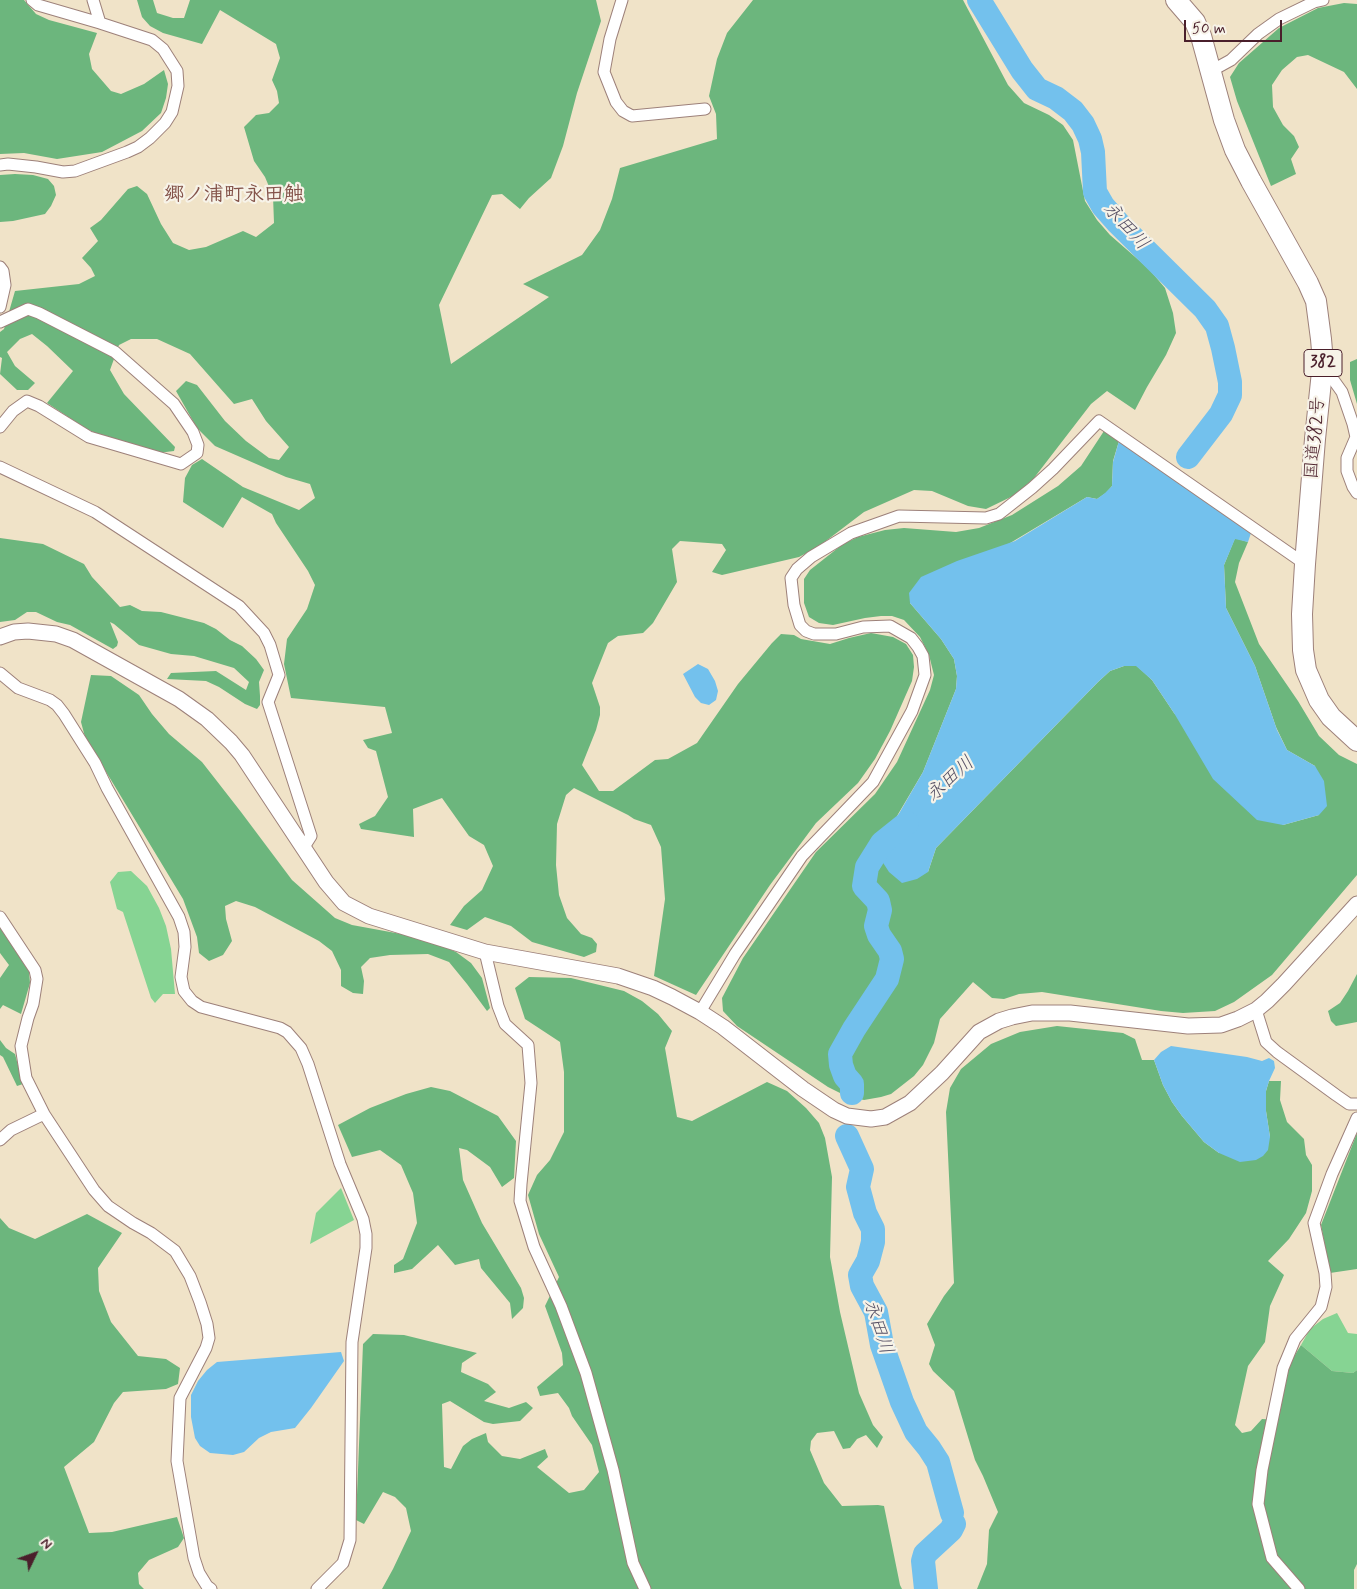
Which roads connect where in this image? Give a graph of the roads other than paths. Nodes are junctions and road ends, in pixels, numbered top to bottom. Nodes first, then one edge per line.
1 (32, 0) edge
2 (93, 0) edge
3 (622, 0) edge
4 (1176, 0) edge
5 (1324, 0) edge
6 (100, 23) junction
7 (1211, 71) junction
8 (705, 109) dead end
9 (0, 165) edge
10 (0, 267) edge
11 (0, 307) edge
12 (0, 322) edge
13 (1322, 371) junction
14 (0, 427) edge
15 (0, 467) edge
16 (1357, 494) edge
17 (1304, 564) junction
18 (0, 638) edge
19 (0, 672) edge
20 (1357, 741) edge
21 (304, 847) junction
22 (1357, 904) edge
23 (0, 917) edge
24 (485, 952) junction
25 (1256, 1010) junction
26 (700, 1012) junction
27 (1357, 1104) edge
28 (44, 1114) junction
29 (1357, 1118) edge
30 (0, 1140) edge
31 (211, 1589) edge
32 (317, 1589) edge
33 (645, 1589) edge
34 (1299, 1589) edge

1 - 6 street
2 - 6 street
3 - 8 street
4 - 7 highway, 国道382号 / 382
5 - 7 street
6 - 9 street
7 - 13 highway, 国道382号 / 382
10 - 11 street
12 - 14 street
13 - 16 street
13 - 17 highway, 国道382号 / 382
15 - 21 street
17 - 20 highway, 国道382号 / 382
17 - 26 street
18 - 21 street
19 - 32 street
21 - 24 street
22 - 25 street
23 - 28 street
24 - 26 street
24 - 33 street
25 - 26 street
25 - 27 street
28 - 30 street
28 - 31 street
29 - 34 street

